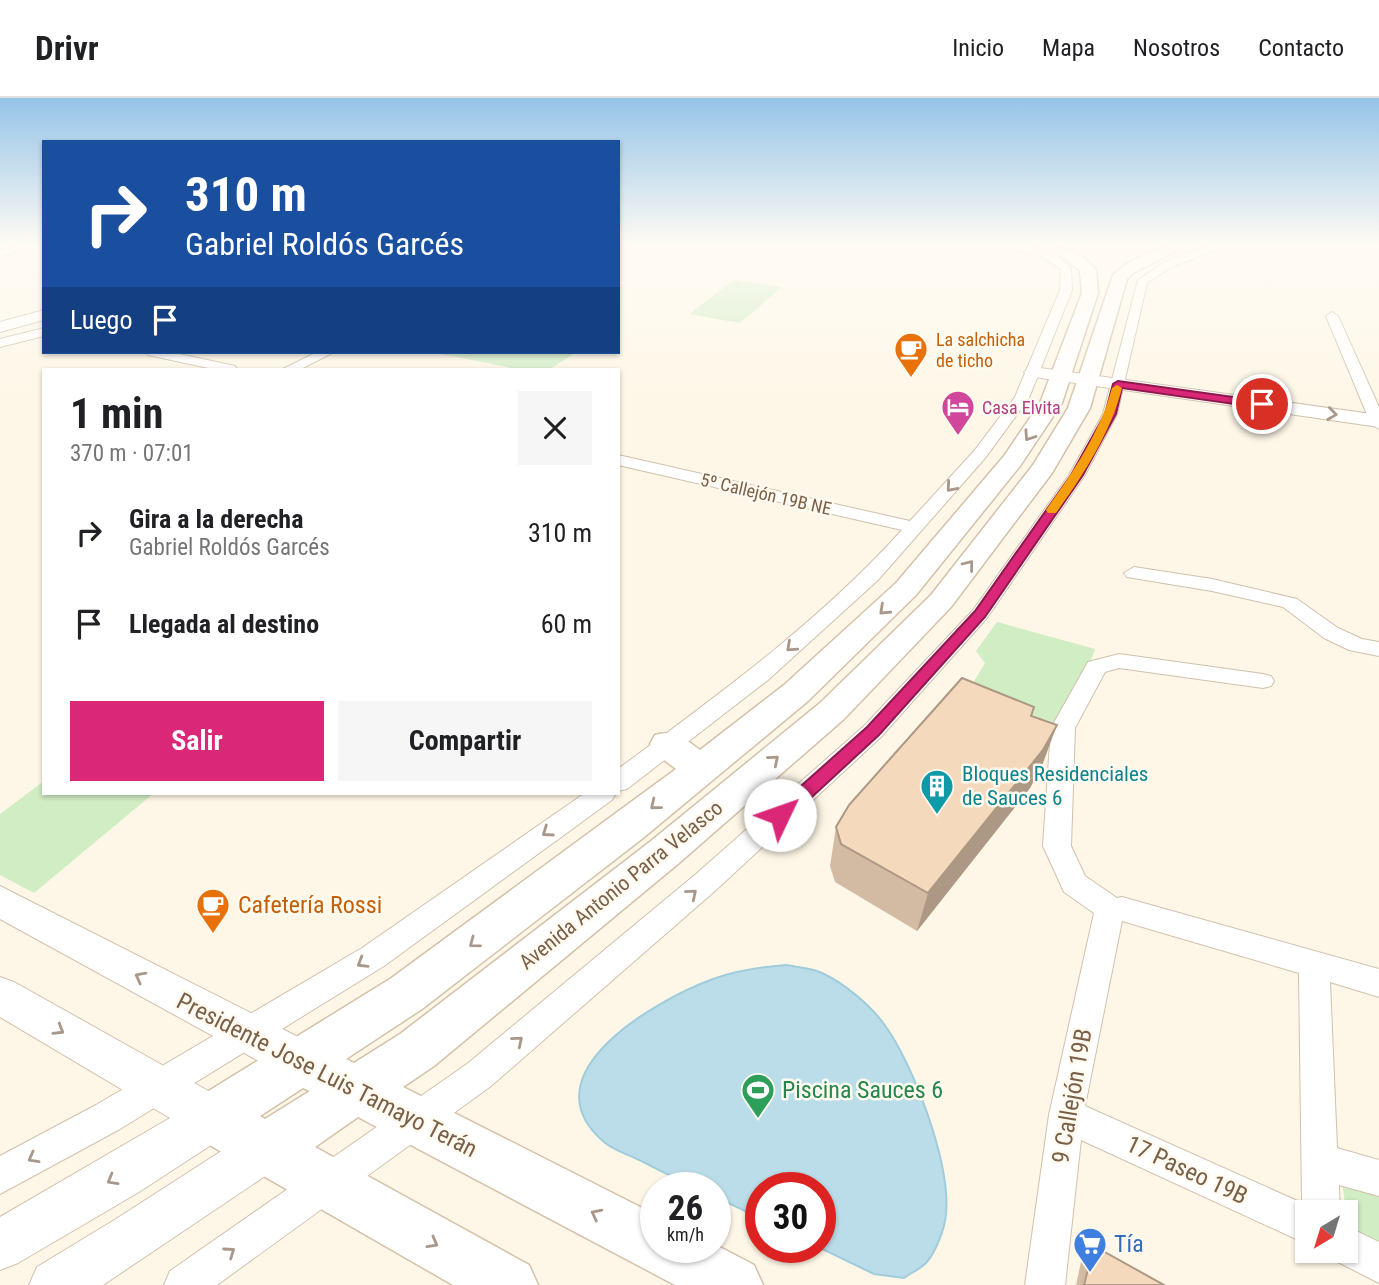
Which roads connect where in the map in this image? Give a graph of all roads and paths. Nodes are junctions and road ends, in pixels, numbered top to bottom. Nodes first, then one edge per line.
1 (1062, 299) edge
2 (1088, 299) edge
3 (1110, 299) edge
4 (1130, 299) edge
5 (1332, 316) dead end
6 (3, 321) edge
7 (41, 324) edge
8 (1052, 326) junction
9 (1076, 329) junction
10 (0, 340) edge
11 (162, 354) edge
12 (323, 354) edge
13 (225, 368) edge
14 (292, 368) edge
15 (1075, 378) junction
16 (1379, 422) edge
17 (620, 460) edge
18 (915, 528) junction
19 (1134, 573) dead end
20 (1379, 649) edge
21 (1263, 681) dead end
22 (668, 744) junction
23 (700, 769) junction
24 (620, 780) edge
25 (600, 795) edge
26 (0, 901) edge
27 (1113, 911) junction
28 (1314, 964) junction
29 (1379, 983) edge
30 (0, 995) edge
31 (246, 1033) junction
32 (300, 1061) junction
33 (158, 1087) junction
34 (355, 1089) junction
35 (1066, 1115) junction
36 (212, 1118) junction
37 (415, 1120) junction
38 (267, 1148) junction
39 (1318, 1161) junction
40 (0, 1176) edge
41 (1379, 1178) edge
42 (328, 1182) junction
43 (1320, 1200) edge
44 (1295, 1220) edge
45 (640, 1237) edge
46 (0, 1245) edge
47 (1358, 1252) edge
48 (691, 1263) edge
49 (1379, 1264) edge
50 (55, 1285) edge
51 (184, 1285) edge
52 (509, 1285) edge
53 (734, 1285) edge
54 (1045, 1285) edge

1 - 8 street, Avenida Antonio Parra Velasco
2 - 9 main road, Avenida Antonio Parra Velasco
3 - 15 main road, Avenida Antonio Parra Velasco
4 - 15 street, Avenida Antonio Parra Velasco
5 - 16 street
6 - 7 street
7 - 10 street
8 - 9 main road
8 - 15 street, Avenida Antonio Parra Velasco
9 - 15 main road, Avenida Antonio Parra Velasco
11 - 13 street
12 - 14 street
15 -> 16 street
15 -> 18 street, Avenida Antonio Parra Velasco
15 -> 23 main road, Avenida Antonio Parra Velasco
34 -> 15 main road, Avenida Antonio Parra Velasco
37 -> 15 street, Avenida Antonio Parra Velasco
17 - 18 street, 5º Callejón 19B NE
18 -> 22 street, Avenida Antonio Parra Velasco
19 - 20 street
21 - 27 street
22 - 23 main road
22 - 24 street, Avenida Antonio Parra Velasco
23 -> 32 main road, Avenida Antonio Parra Velasco
25 -> 31 street
31 -> 26 street, Presidente Jose Luis Tamayo Terán
27 - 28 street
27 - 35 street, 9 Callejón 19B
28 - 29 street
28 - 39 street
30 -> 33 street
31 - 32 street, Presidente Jose Luis Tamayo Terán
31 - 33 street
32 - 34 main road, Presidente Jose Luis Tamayo Terán
32 - 36 main road, Avenida Antonio Parra Velasco
33 - 36 street
33 -> 40 street
34 - 37 main road, Presidente Jose Luis Tamayo Terán
34 - 38 main road, Avenida Antonio Parra Velasco
35 - 44 street, 17 Paseo 19B
35 - 54 street, 9 Callejón 19B
36 - 38 main road
36 -> 46 street, Avenida Antonio Parra Velasco
37 - 42 street, Avenida Antonio Parra Velasco
45 -> 37 main road, Presidente Jose Luis Tamayo Terán
38 - 42 main road
38 - 50 street, Avenida Antonio Parra Velasco
39 - 41 street
39 - 43 street
51 -> 42 street, Avenida Antonio Parra Velasco
42 -> 52 main road
47 - 49 street
48 - 53 main road

